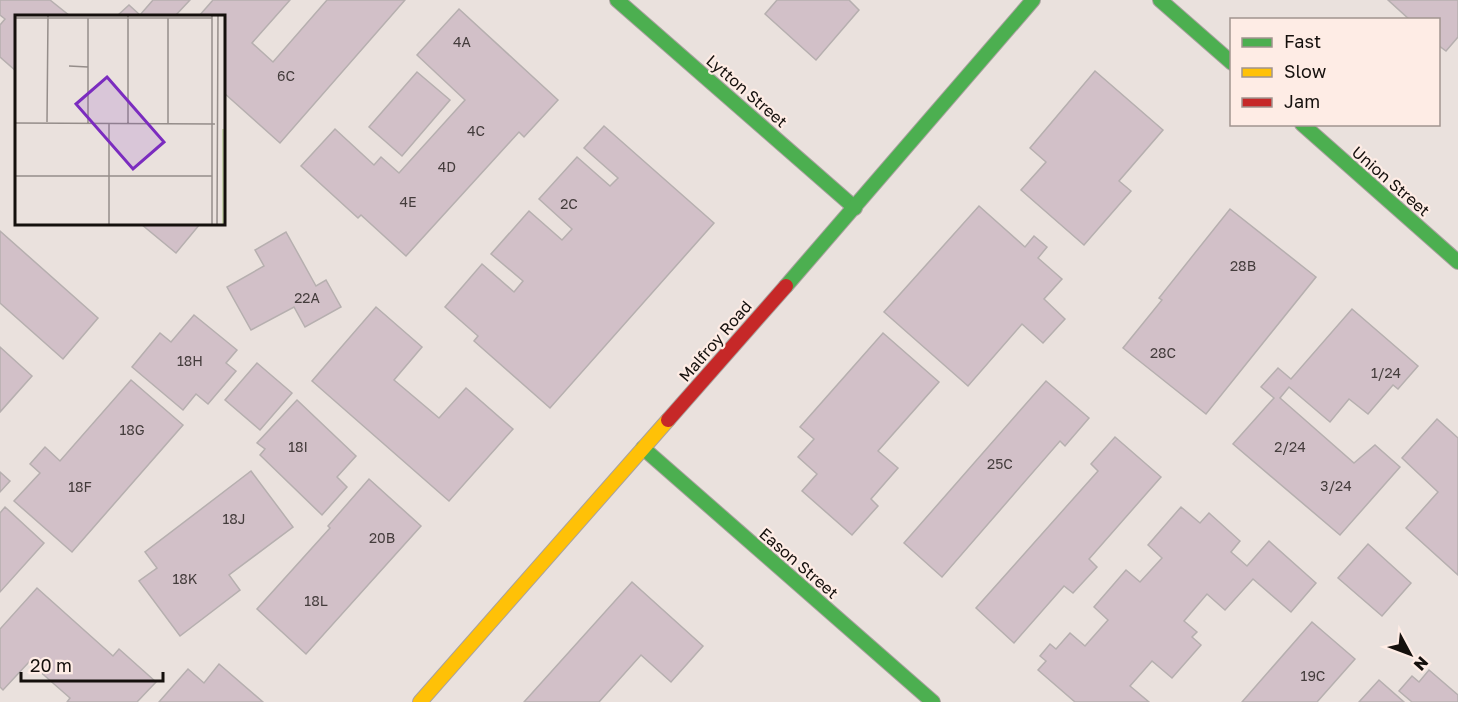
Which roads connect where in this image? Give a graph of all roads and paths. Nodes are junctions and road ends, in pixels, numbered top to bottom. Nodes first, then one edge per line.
1 (617, 0) edge
2 (1033, 0) edge
3 (1160, 0) edge
4 (1230, 61) edge
5 (1304, 126) edge
6 (855, 207) junction
7 (1458, 262) edge
8 (644, 448) junction
9 (420, 702) edge
10 (933, 702) edge

1 - 6 street, Lytton Street
2 - 6 street, Malfroy Road
3 - 4 street
5 - 7 street, Union Street
6 - 8 street, Malfroy Road
8 - 9 street, Malfroy Road
8 - 10 street, Eason Street

